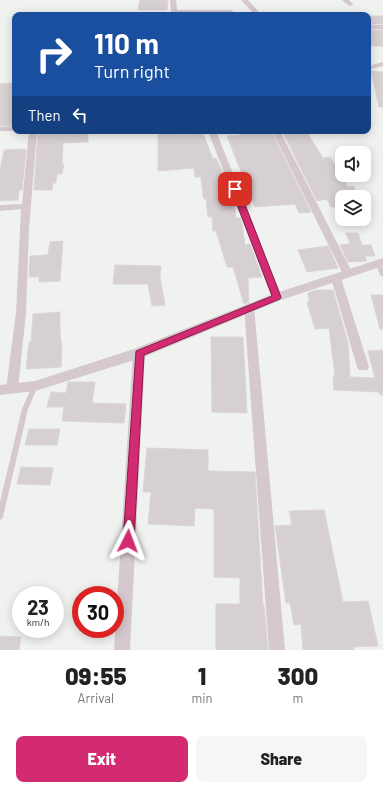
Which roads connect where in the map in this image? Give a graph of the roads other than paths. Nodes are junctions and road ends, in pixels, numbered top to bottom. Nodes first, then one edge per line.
1 (173, 0) edge
2 (244, 0) edge
3 (345, 0) edge
4 (351, 5) dead end
5 (174, 12) edge
6 (256, 12) edge
7 (371, 27) edge
8 (383, 27) edge
9 (383, 64) edge
10 (371, 67) edge
11 (0, 129) edge
12 (12, 129) edge
13 (33, 134) edge
14 (213, 134) edge
15 (277, 134) edge
16 (27, 206) junction
17 (0, 208) edge
18 (381, 267) edge
19 (342, 275) junction
20 (277, 297) junction
21 (249, 307) junction
22 (139, 353) junction
23 (363, 367) dead end
24 (36, 386) junction
25 (6, 389) edge
26 (0, 517) edge
27 (122, 650) edge
28 (277, 650) edge

1 - 5 street
2 - 6 street
3 - 4 street
7 - 8 street
9 - 10 street
11 - 12 street
13 - 16 street
14 - 20 street
15 - 19 street
16 - 17 street
16 - 25 street
18 - 19 street
19 - 20 street
19 - 23 street
20 - 21 street
21 - 22 street
21 - 28 street
22 - 24 street
22 - 27 street
24 - 25 street
24 - 26 lane

